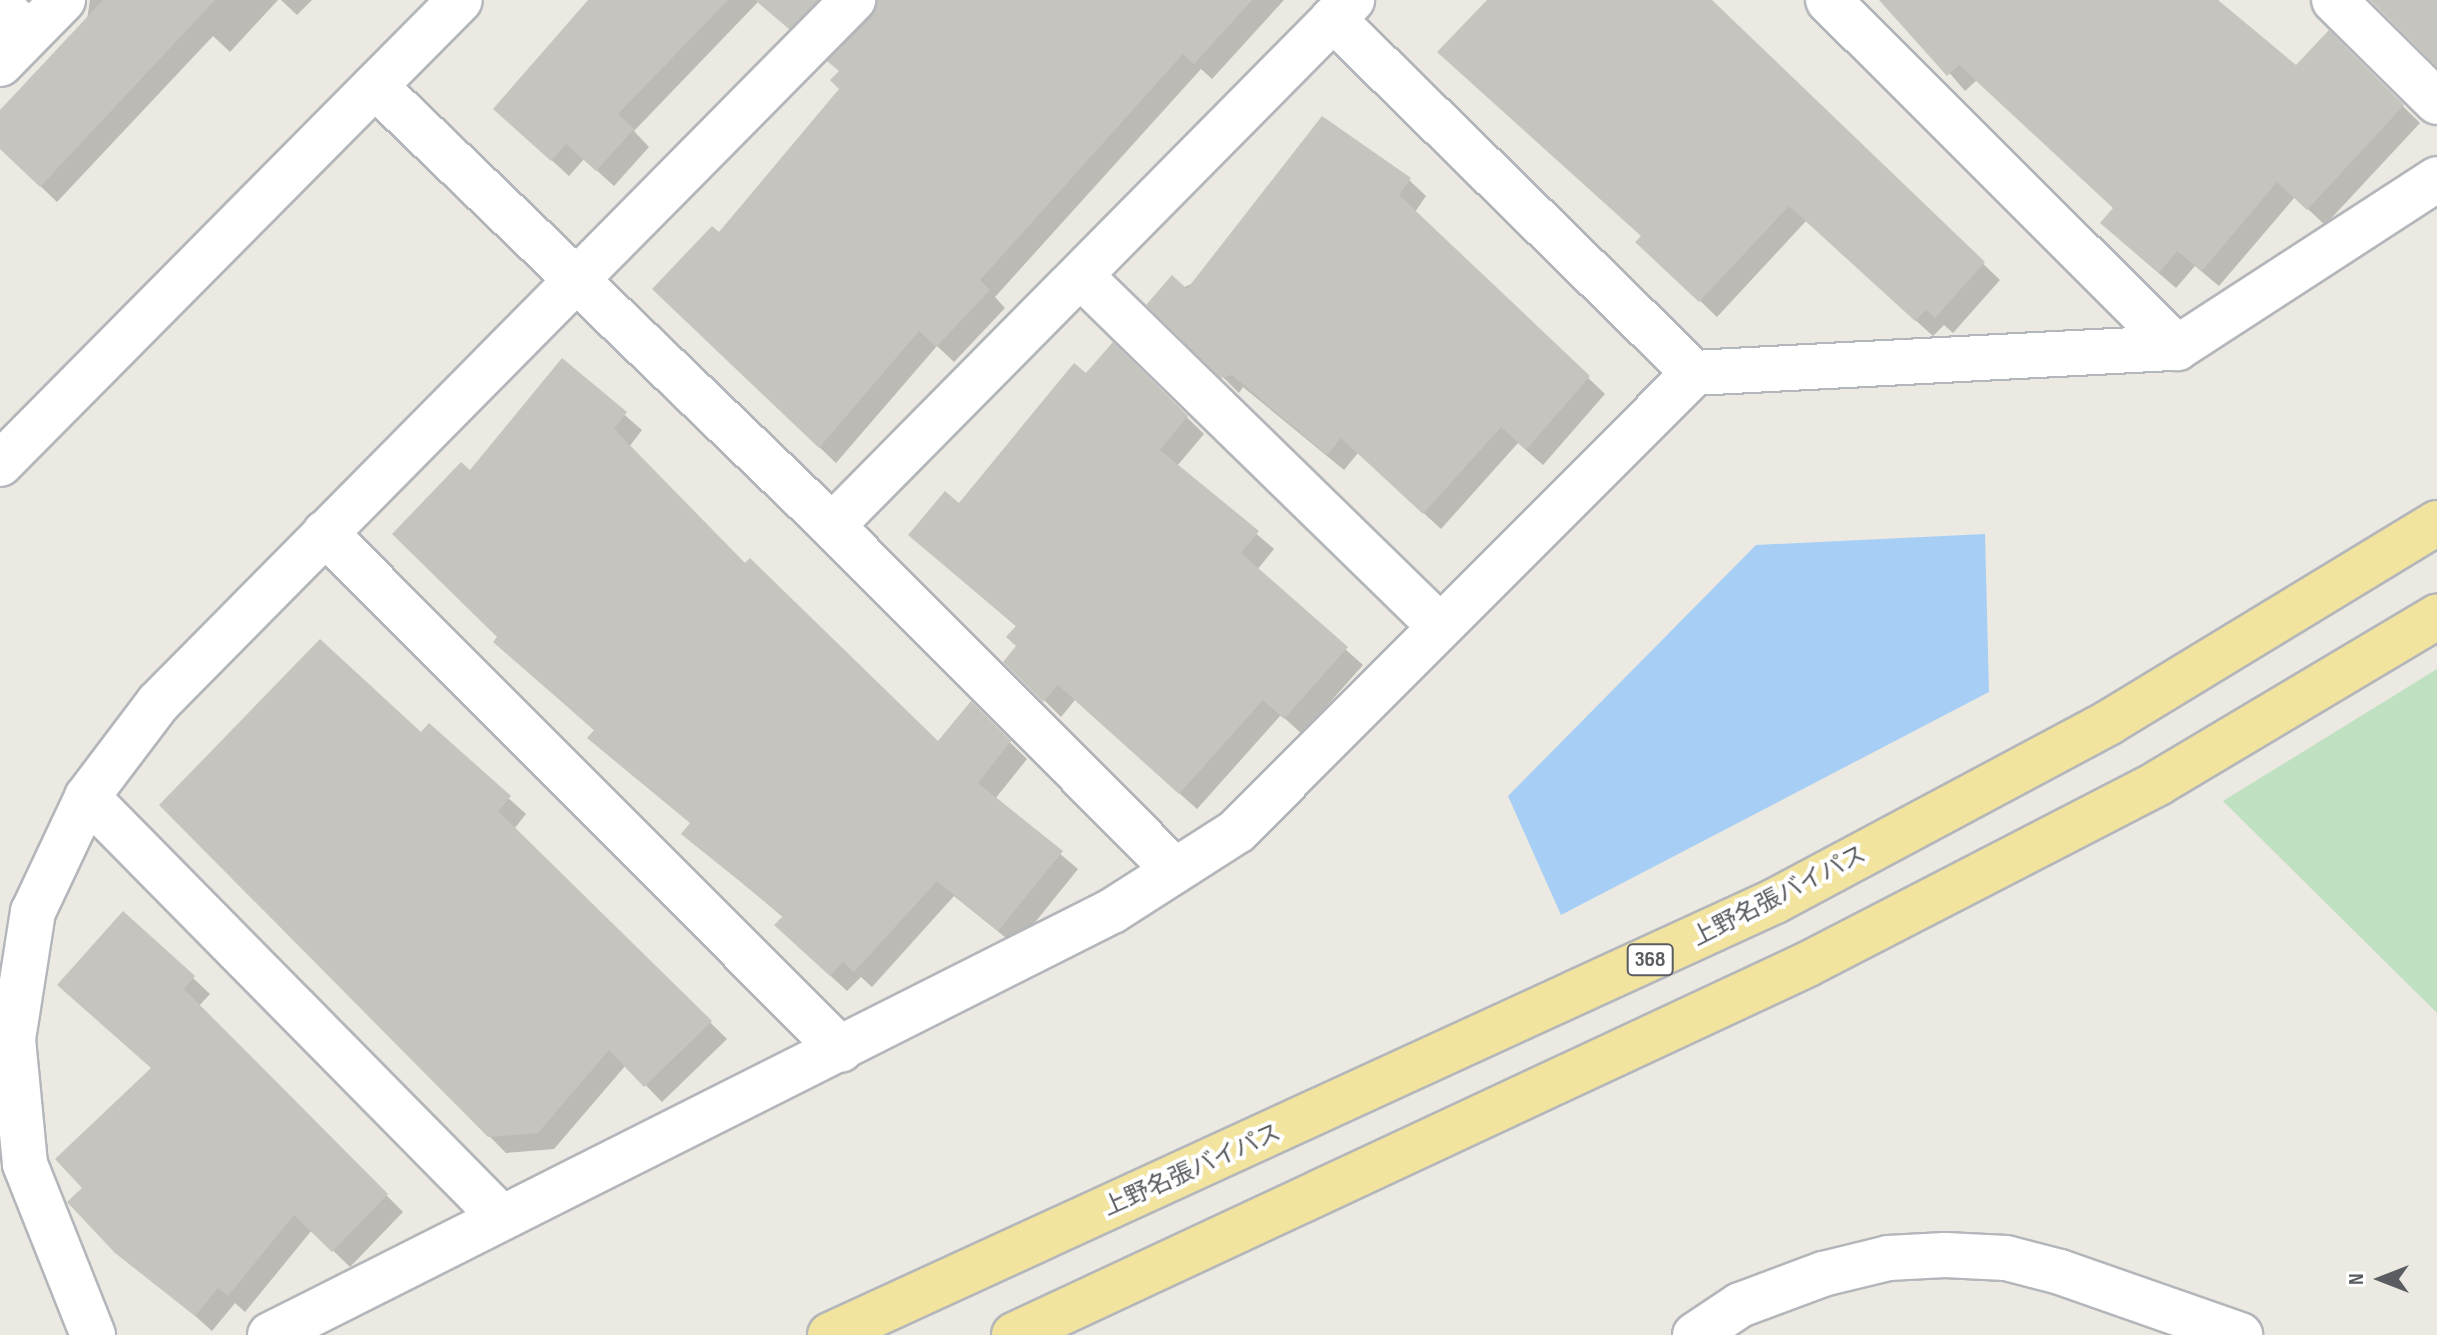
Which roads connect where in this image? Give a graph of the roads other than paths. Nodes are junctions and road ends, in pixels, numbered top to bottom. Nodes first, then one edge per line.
1 (63, 0) edge
2 (460, 0) edge
3 (853, 0) edge
4 (1828, 0) edge
5 (2334, 0) edge
6 (1342, 10) edge
7 (10, 35) edge
8 (375, 86) junction
9 (2437, 102) edge
10 (2437, 179) edge
11 (577, 278) junction
12 (1083, 278) junction
13 (2177, 348) junction
14 (1694, 373) junction
15 (0, 464) edge
16 (2437, 523) edge
17 (832, 526) junction
18 (325, 533) junction
19 (2437, 617) edge
20 (1437, 624) junction
21 (87, 797) junction
22 (1175, 870) junction
23 (841, 1050) junction
24 (501, 1217) junction
25 (93, 1335) edge
26 (270, 1335) edge
27 (830, 1335) edge
28 (1014, 1335) edge
29 (1695, 1335) edge
30 (2240, 1335) edge

1 - 7 street
2 - 8 street
3 - 11 street
4 - 13 street
5 - 9 street
6 - 12 street
6 - 14 street
8 - 11 street
8 - 15 street
10 - 13 street
11 - 17 street
11 - 18 street
12 - 17 street
12 - 20 street
13 - 14 street
14 - 20 street
16 - 27 highway, 上野名張バイパス / 368
17 - 22 street
18 - 21 street
18 - 23 street
19 - 28 highway
20 - 22 street
21 - 24 street
21 - 25 street
22 - 23 street
23 - 24 street
24 - 26 street
29 - 30 street

